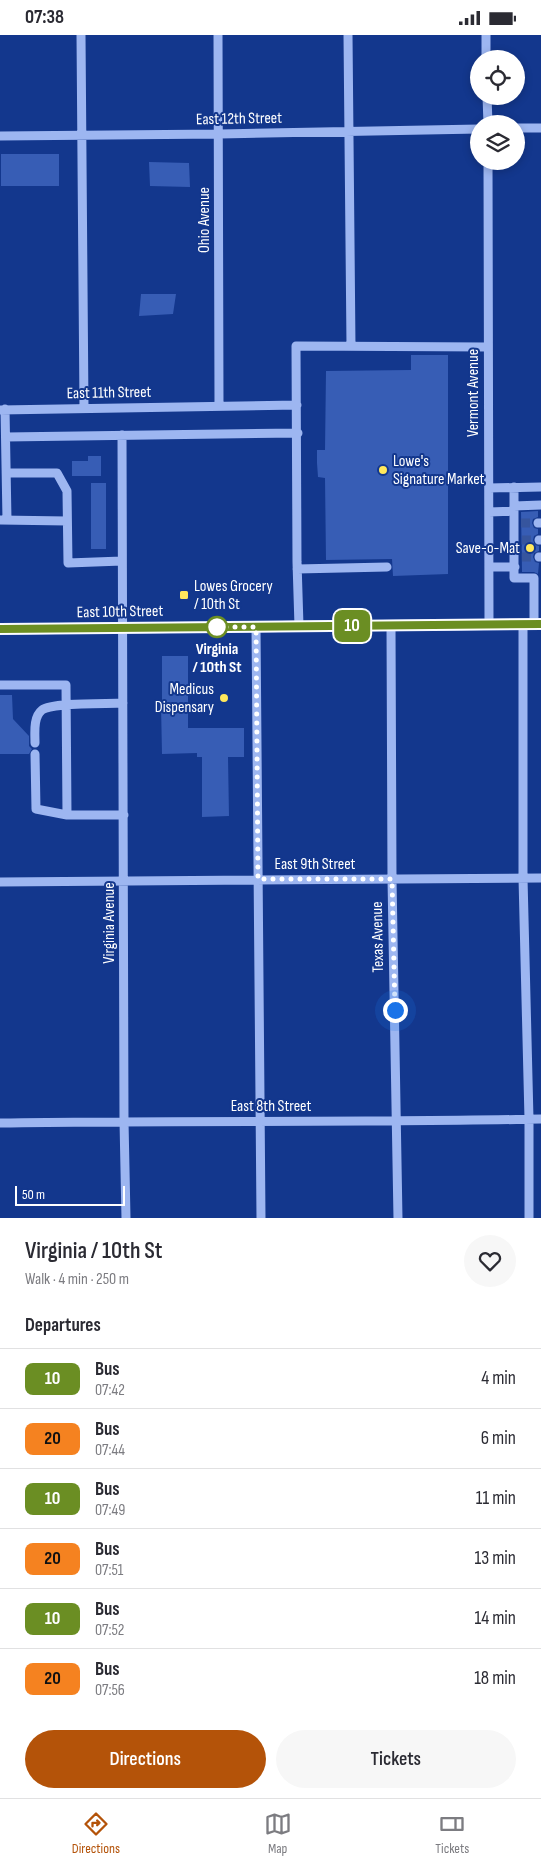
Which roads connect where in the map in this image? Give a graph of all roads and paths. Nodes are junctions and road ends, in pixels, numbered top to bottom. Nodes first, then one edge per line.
1 (81, 35) edge
2 (218, 35) edge
3 (348, 35) edge
4 (486, 35) edge
5 (486, 50) edge
6 (525, 128) edge
7 (541, 128) edge
8 (470, 129) edge
9 (348, 131) junction
10 (220, 134) junction
11 (82, 135) junction
12 (0, 136) edge
13 (488, 170) edge
14 (352, 346) junction
15 (488, 347) junction
16 (297, 405) junction
17 (219, 406) junction
18 (84, 408) junction
19 (3, 409) edge
20 (298, 433) junction
21 (122, 435) junction
22 (6, 437) junction
23 (7, 473) junction
24 (514, 487) junction
25 (541, 487) edge
26 (489, 488) junction
27 (541, 505) edge
28 (514, 509) junction
29 (489, 511) junction
30 (4, 520) edge
31 (67, 521) junction
32 (517, 560) junction
33 (122, 561) junction
34 (387, 567) dead end
35 (489, 567) junction
36 (297, 569) junction
37 (537, 578) edge
38 (533, 624) edge
39 (391, 625) junction
40 (489, 625) junction
41 (300, 626) junction
42 (256, 627) junction
43 (123, 628) junction
44 (0, 629) edge
45 (0, 685) edge
46 (123, 703) junction
47 (66, 705) junction
48 (35, 743) dead end
49 (35, 754) dead end
50 (67, 815) junction
51 (124, 815) junction
52 (523, 878) junction
53 (541, 878) edge
54 (258, 879) junction
55 (392, 879) junction
56 (124, 880) junction
57 (0, 882) edge
58 (530, 1119) junction
59 (541, 1119) edge
60 (124, 1121) junction
61 (260, 1121) junction
62 (397, 1122) junction
63 (0, 1123) edge
64 (126, 1218) edge
65 (260, 1218) edge
66 (398, 1218) edge
67 (529, 1218) edge

1 - 11 street
2 - 10 street, Ohio Avenue
3 - 9 street
4 - 5 street
6 - 7 street
8 - 9 street, East 12th Street
9 - 10 street, East 12th Street
9 - 14 street
10 - 11 street, East 12th Street
10 - 17 street, Ohio Avenue
11 - 12 street, East 12th Street
11 - 18 street
13 - 15 street, Vermont Avenue
14 - 15 street
14 - 16 street
15 - 26 street, Vermont Avenue
16 - 17 street, East 11th Street
16 - 20 street
17 - 18 street, East 11th Street
18 - 19 street, East 11th Street
19 - 22 street
20 - 21 street
20 - 36 street
21 - 22 street
21 - 33 street, Virginia Avenue
22 - 23 street
23 - 30 street
23 - 31 street
24 - 25 street
24 - 26 street
24 - 28 street
26 - 29 street, Vermont Avenue
27 - 28 street
28 - 29 street
28 - 32 street
29 - 35 street, Vermont Avenue
30 - 31 street
31 - 33 street
32 - 35 street
32 - 37 street
33 - 43 street, Virginia Avenue
34 - 36 street
35 - 40 street, Vermont Avenue
36 - 41 street
37 - 38 street
38 - 40 main road, East 10th Street
38 - 52 street
39 - 40 main road, East 10th Street
39 - 41 main road, East 10th Street
39 - 55 street, Texas Avenue
41 - 42 main road, East 10th Street
42 - 43 main road, East 10th Street
42 - 54 street
43 - 44 main road, East 10th Street
43 - 46 street, Virginia Avenue
45 - 47 street
46 - 47 street
46 - 51 street, Virginia Avenue
47 - 48 street
47 - 50 street
49 - 50 street
50 - 51 street
51 - 56 street, Virginia Avenue
52 - 53 street, East 9th Street
52 - 55 street, East 9th Street
52 - 58 street
54 - 55 street, East 9th Street
54 - 56 street, East 9th Street
54 - 61 street
55 - 62 street, Texas Avenue
56 - 57 street, East 9th Street
56 - 60 street, Virginia Avenue
58 - 59 street, East 8th Street
58 - 62 street, East 8th Street
58 - 67 street
60 - 61 street, East 8th Street
60 - 63 street, East 8th Street
60 - 64 street, Virginia Avenue
61 - 62 street, East 8th Street
61 - 65 street
62 - 66 street, Texas Avenue

